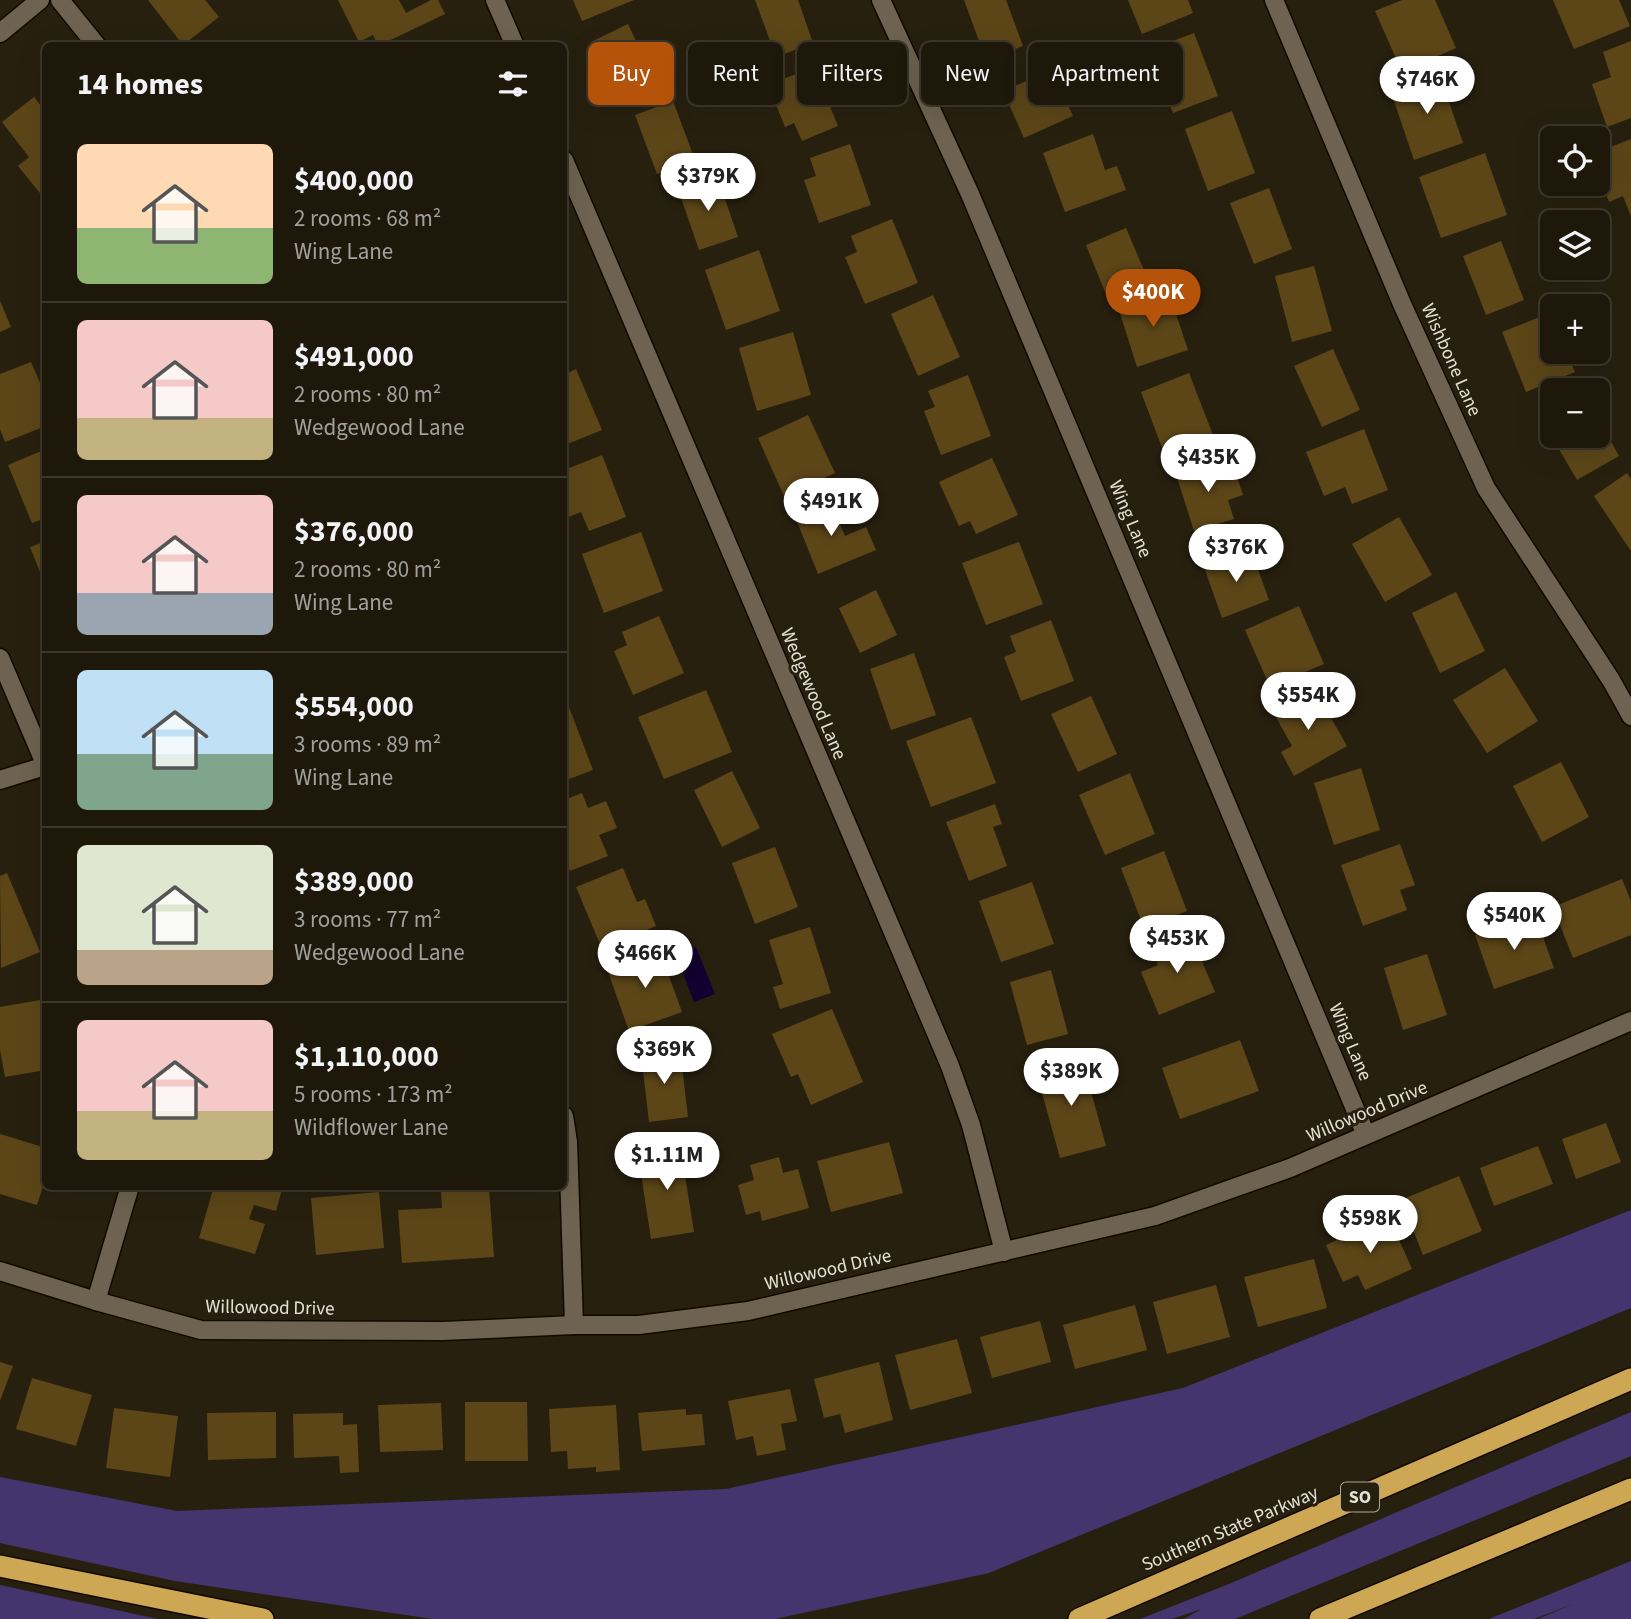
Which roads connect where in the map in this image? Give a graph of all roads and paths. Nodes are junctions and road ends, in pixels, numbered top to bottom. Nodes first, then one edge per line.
1 (40, 0) edge
2 (60, 0) edge
3 (495, 0) edge
4 (881, 0) edge
5 (1274, 0) edge
6 (0, 33) edge
7 (94, 42) edge
8 (513, 42) edge
9 (567, 167) edge
10 (0, 658) edge
11 (1631, 716) edge
12 (42, 757) edge
13 (42, 767) edge
14 (0, 780) edge
15 (1631, 1021) edge
16 (1366, 1135) junction
17 (567, 1136) edge
18 (129, 1190) edge
19 (1004, 1252) junction
20 (0, 1271) edge
21 (96, 1301) junction
22 (574, 1325) junction
23 (1631, 1379) edge
24 (1631, 1489) edge
25 (0, 1566) edge
26 (1084, 1617) edge
27 (263, 1619) edge
28 (1062, 1619) edge
29 (1320, 1619) edge

1 - 6 street
2 - 7 street
3 - 8 street
4 - 16 street, Wing Lane
5 - 11 street, Wishbone Lane
9 - 19 street, Wedgewood Lane
10 - 12 street
13 - 14 street
15 - 16 street, Willowood Drive
16 - 19 street, Willowood Drive
17 - 22 street
18 - 21 street
19 - 22 street, Willowood Drive
20 - 21 street, Willowood Drive
21 - 22 street, Willowood Drive
23 - 26 highway, Southern State Parkway / SO
24 - 29 highway
25 - 27 highway
26 - 28 highway, Southern State Parkway

